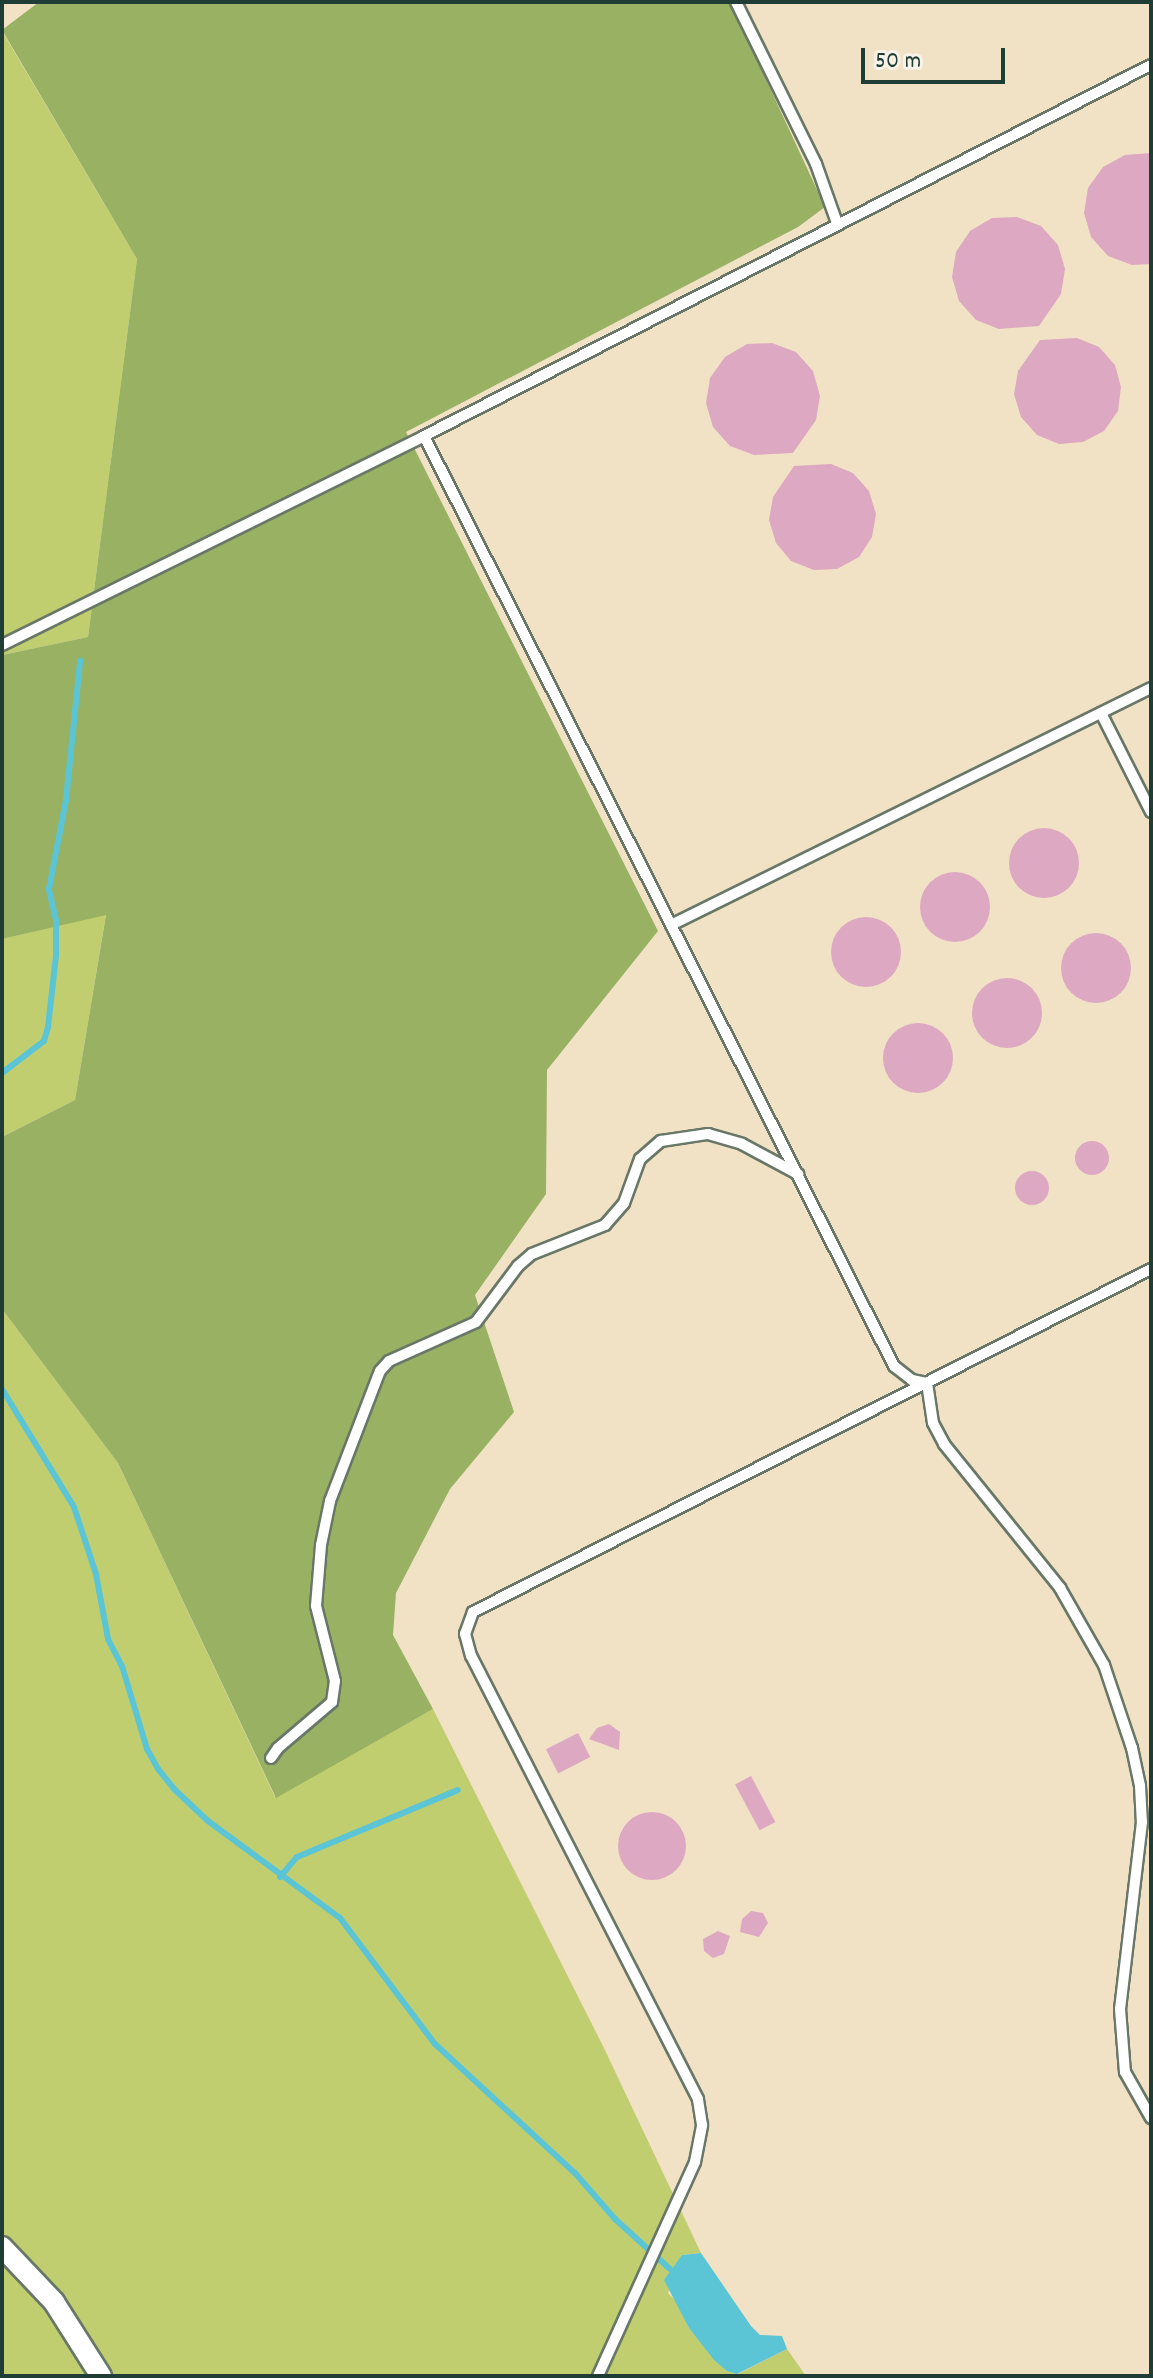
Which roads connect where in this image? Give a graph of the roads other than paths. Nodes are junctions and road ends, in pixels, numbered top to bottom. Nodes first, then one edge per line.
1 (736, 2) edge
2 (1151, 65) edge
3 (837, 223) junction
4 (424, 436) junction
5 (2, 645) edge
6 (1151, 688) edge
7 (1101, 713) junction
8 (1151, 812) edge
9 (671, 925) junction
10 (800, 1175) junction
11 (1151, 1269) edge
12 (927, 1383) junction
13 (271, 1758) dead end
14 (1151, 2118) edge
15 (2, 2247) edge
16 (101, 2376) edge
17 (598, 2376) edge

1 - 3 lane
2 - 3 lane
3 - 4 lane
4 - 5 lane
4 - 9 lane
6 - 7 lane
7 - 8 lane
7 - 9 lane
9 - 10 lane
10 - 12 lane
10 - 13 lane
11 - 12 lane
12 - 14 lane
12 - 17 lane
15 - 16 street

